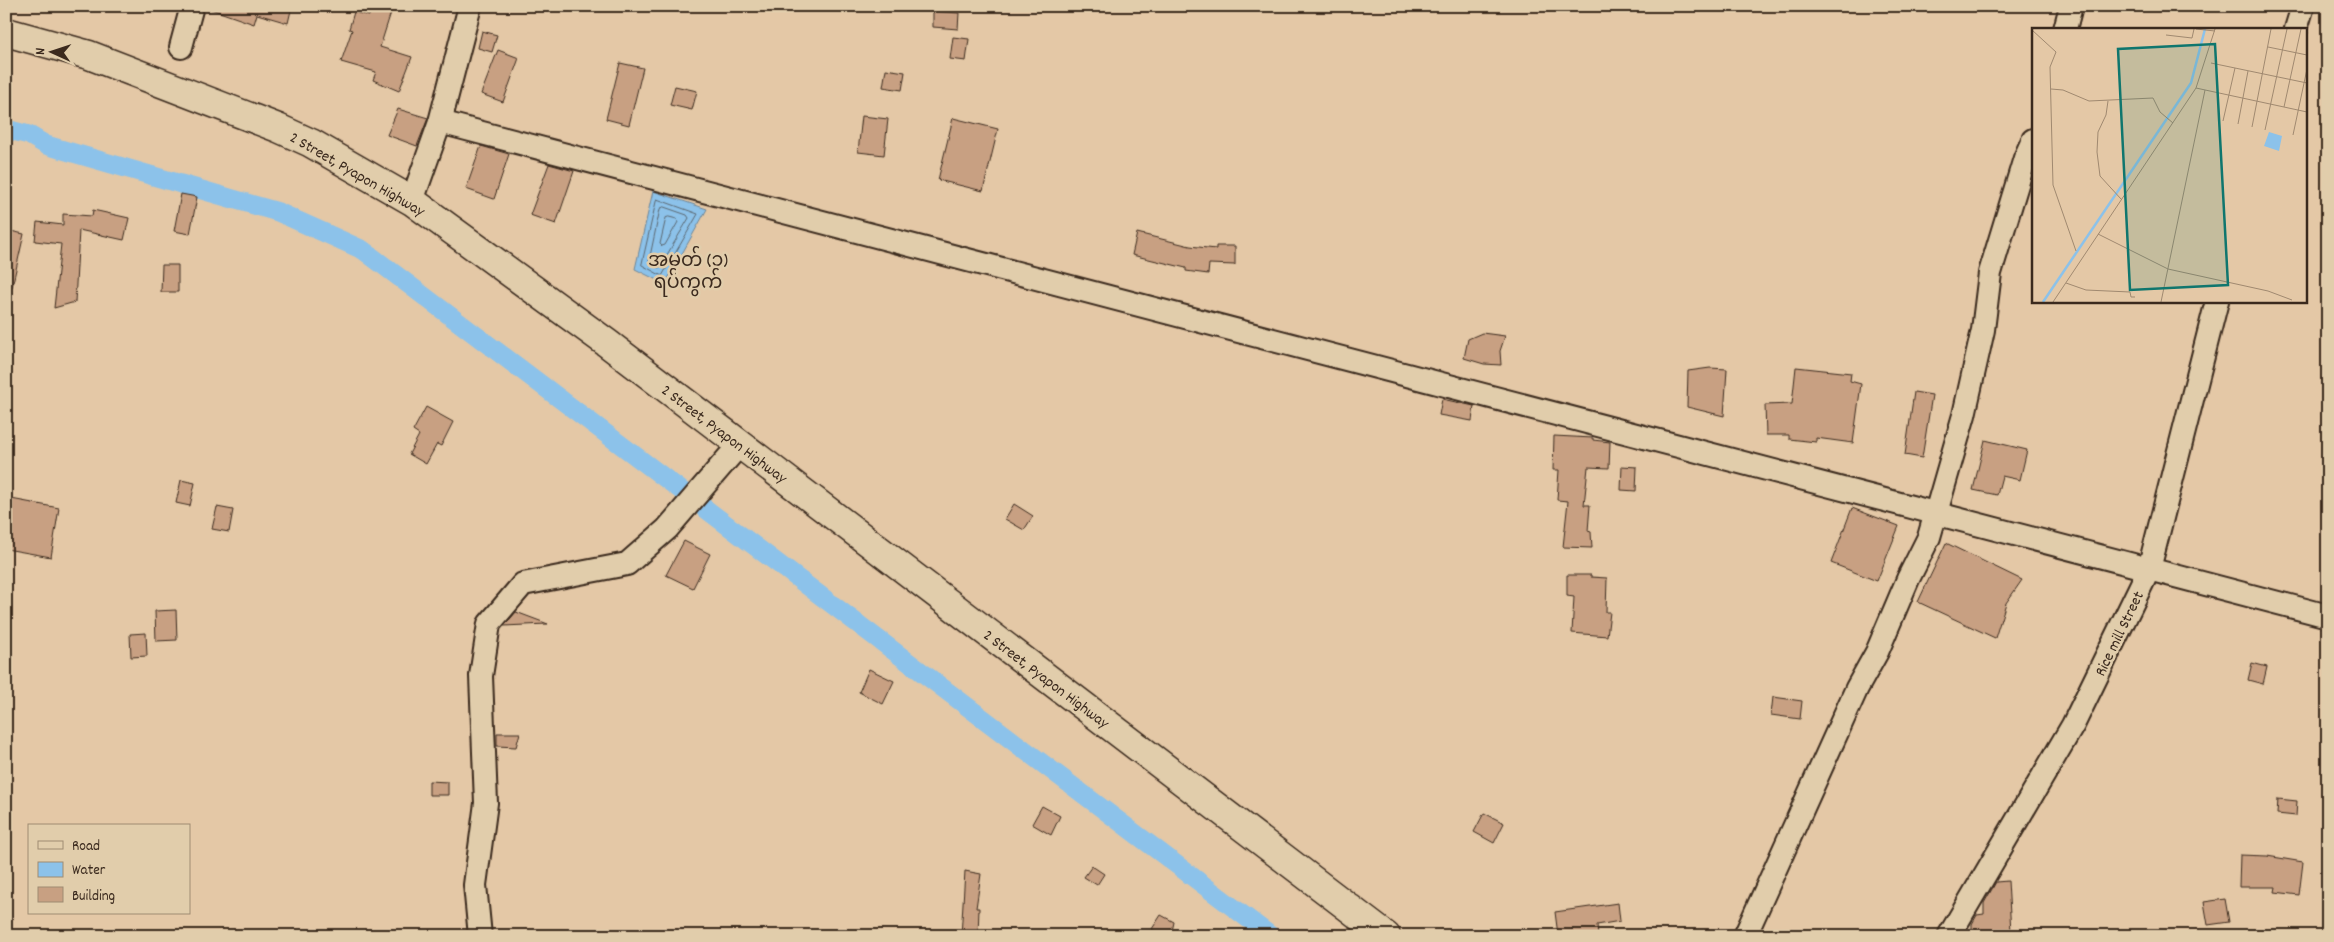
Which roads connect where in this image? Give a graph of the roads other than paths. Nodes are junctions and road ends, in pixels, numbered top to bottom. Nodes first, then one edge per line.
1 (192, 6) edge
2 (470, 6) edge
3 (2071, 6) edge
4 (2303, 6) edge
5 (2065, 28) edge
6 (2296, 28) edge
7 (6, 32) edge
8 (181, 47) dead end
9 (440, 122) junction
10 (2032, 142) edge
11 (412, 201) junction
12 (2217, 302) edge
13 (740, 444) junction
14 (1937, 514) junction
15 (2149, 569) junction
16 (2328, 616) edge
17 (480, 936) edge
18 (1386, 936) edge
19 (1745, 936) edge
20 (1949, 936) edge

1 - 8 street
2 - 9 street
3 - 5 street
4 - 6 street
7 - 11 main road, 2 Street, Pyapon Highway
9 - 11 street
9 - 14 street
10 - 14 street
11 - 13 main road, 2 Street, Pyapon Highway
12 - 15 street, Rice mill Street
13 - 17 street
13 - 18 main road, 2 Street, Pyapon Highway
14 - 15 street
14 - 19 street
15 - 16 street
15 - 20 street, Rice mill Street

